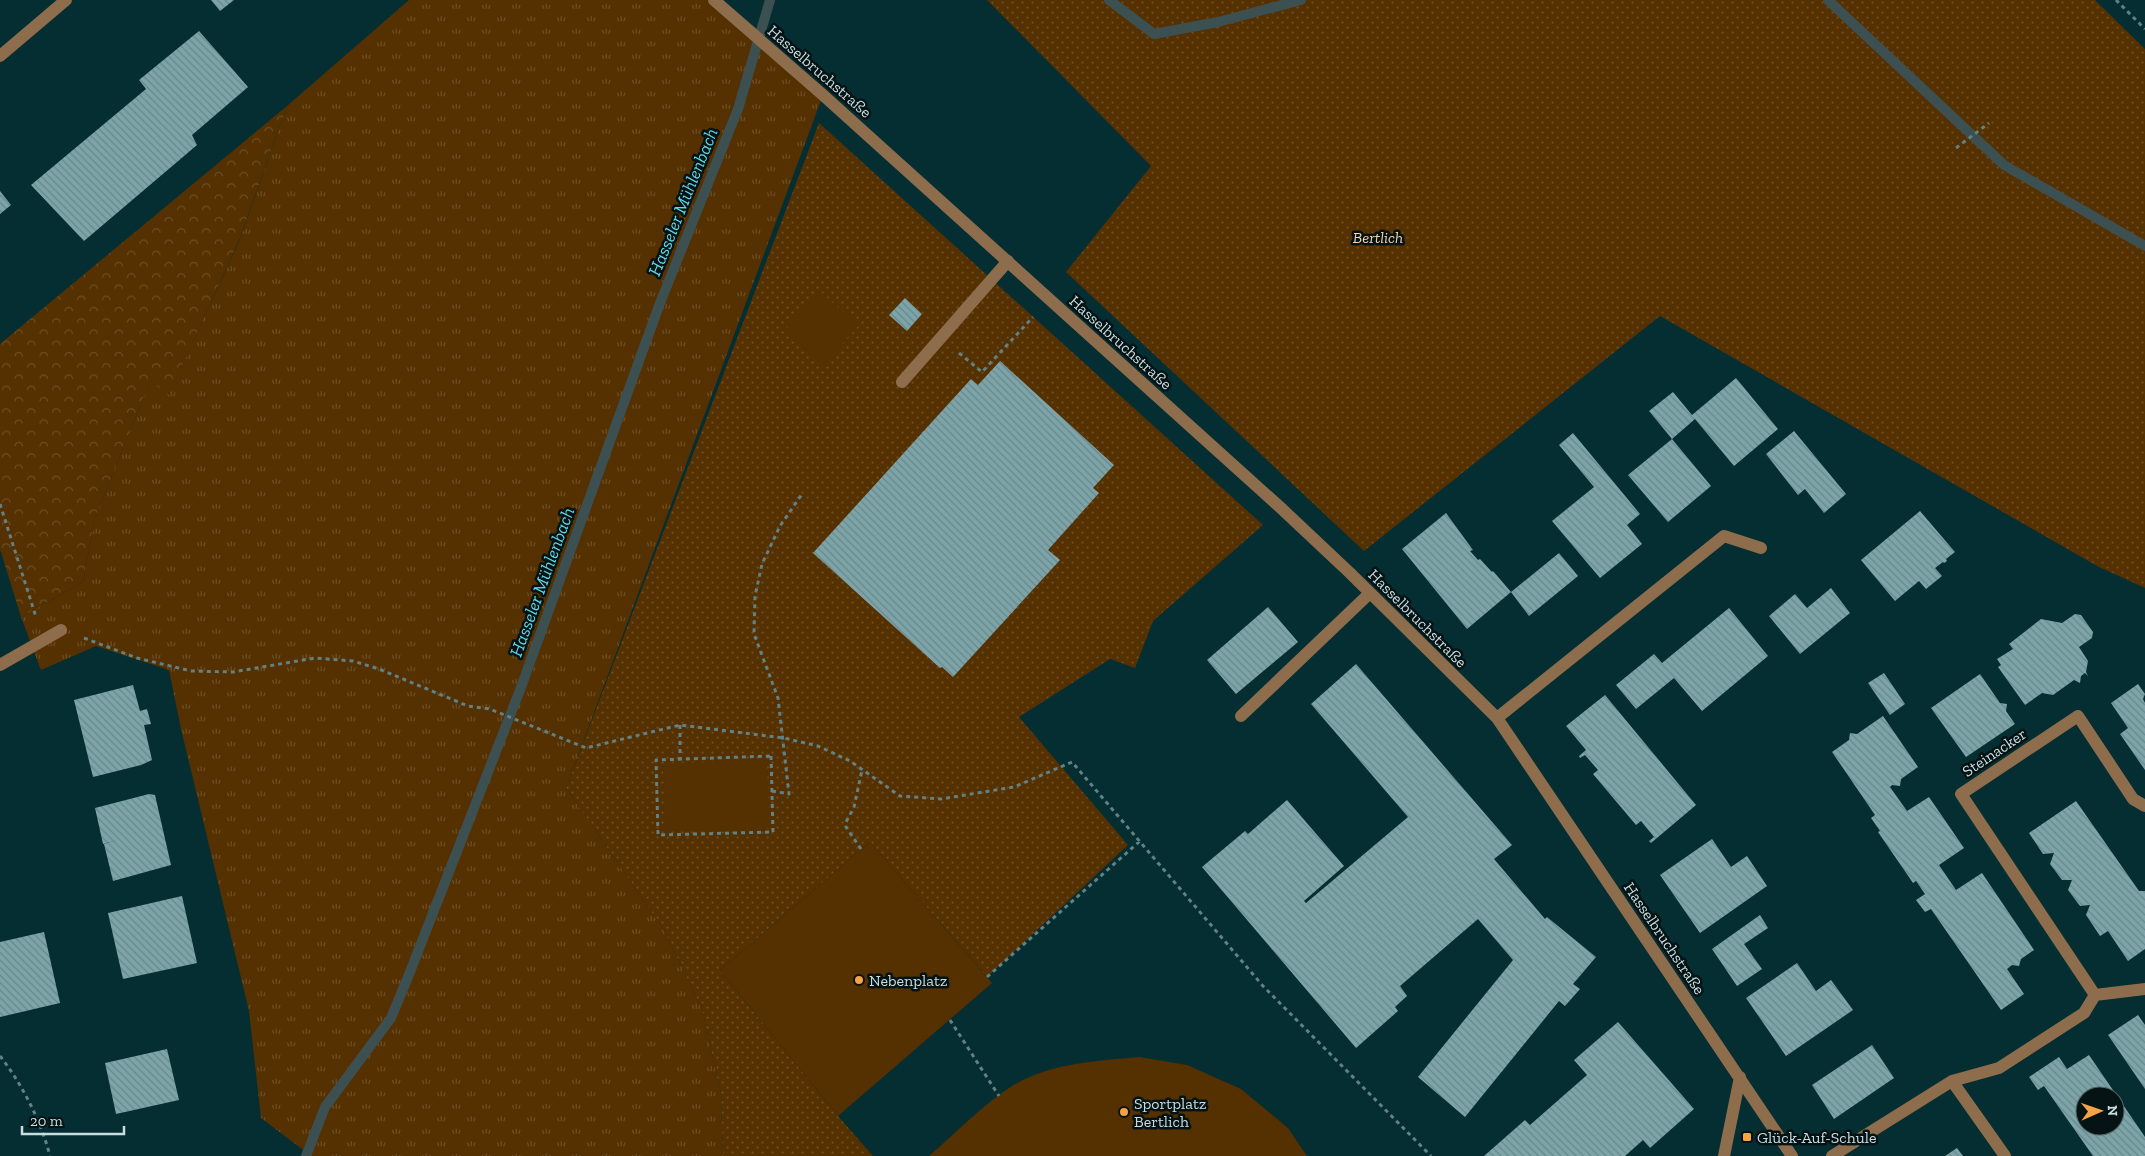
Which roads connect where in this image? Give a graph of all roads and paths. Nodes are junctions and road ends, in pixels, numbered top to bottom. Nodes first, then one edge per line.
1 (66, 0) edge
2 (2116, 0) edge
3 (717, 2) edge
4 (2145, 29) edge
5 (0, 56) edge
6 (1989, 123) dead end
7 (1956, 148) dead end
8 (1008, 261) junction
9 (1051, 300) junction
10 (940, 338) junction
11 (902, 382) dead end
12 (802, 494) dead end
13 (0, 504) edge
14 (1761, 548) dead end
15 (1370, 593) junction
16 (61, 630) joint
17 (43, 640) junction
18 (0, 665) edge
19 (1241, 716) dead end
20 (1497, 718) junction
21 (680, 724) junction
22 (784, 738) junction
23 (680, 759) junction
24 (862, 770) junction
25 (772, 791) junction
26 (2145, 806) edge
27 (1140, 842) junction
28 (862, 849) dead end
29 (987, 977) dead end
30 (2145, 989) edge
31 (2095, 995) junction
32 (950, 1020) dead end
33 (0, 1056) edge
34 (1740, 1077) junction
35 (1952, 1081) junction
36 (999, 1096) dead end
37 (50, 1156) edge
38 (1431, 1156) edge
39 (1724, 1156) edge
40 (1792, 1156) edge
41 (1832, 1156) edge
42 (2005, 1156) edge

1 - 5 street
2 - 4 path
3 - 8 street, Hasselbruchstraße
6 - 7 path
8 - 9 street, Hasselbruchstraße
8 - 10 street
9 - 10 path
9 - 15 street, Hasselbruchstraße
10 - 11 street
12 - 22 path
13 - 17 path
14 - 20 street
15 - 19 street
15 - 20 street, Hasselbruchstraße
16 - 17 street
16 - 21 path
17 - 18 street
20 - 34 street, Hasselbruchstraße
21 - 22 path
21 - 23 path
22 - 24 path
22 - 25 path
23 - 25 path
23 - 25 path
24 - 27 path
24 - 28 path
26 - 31 street, Steinacker
27 - 29 path
27 - 38 path
30 - 31 street
31 - 35 street
32 - 36 path
33 - 37 path
34 - 39 street
34 - 40 street, Hasselbruchstraße
35 - 41 street
35 - 42 street

